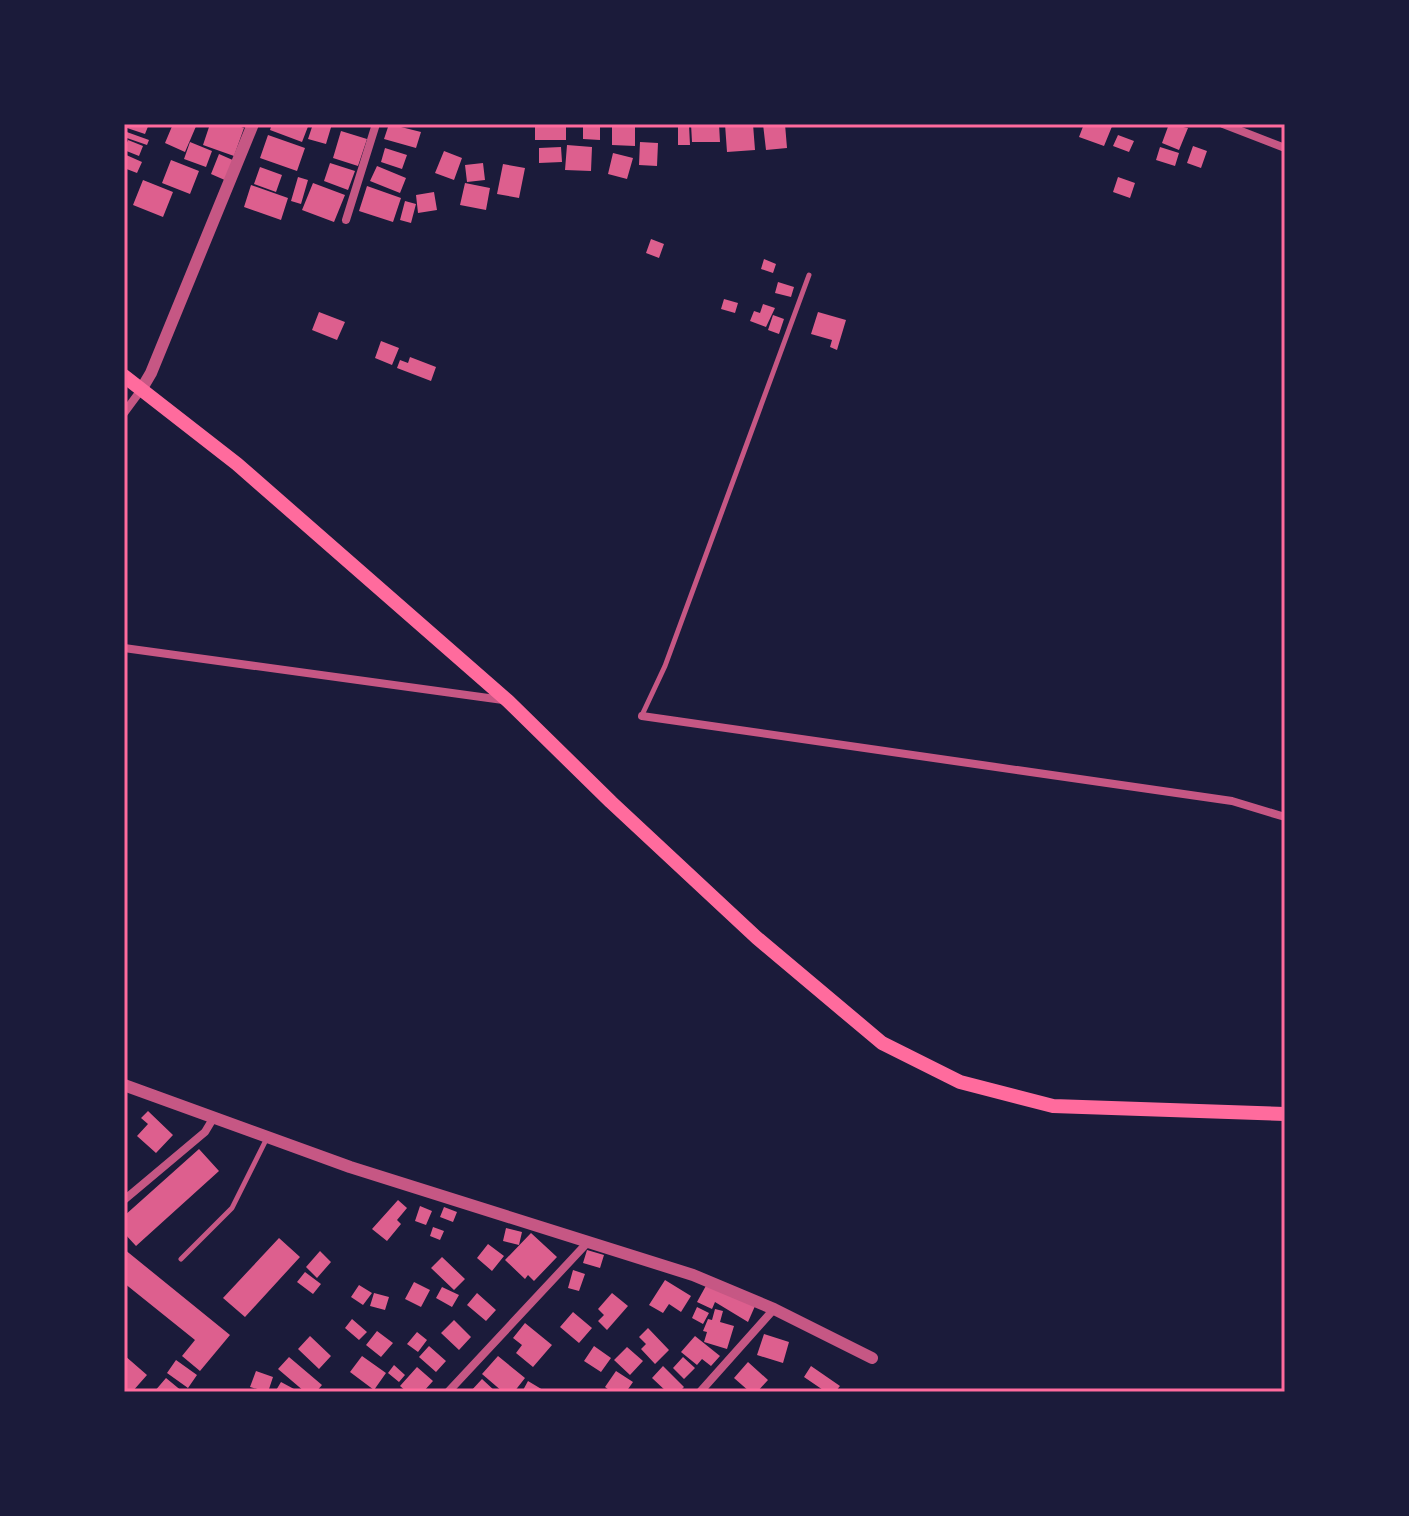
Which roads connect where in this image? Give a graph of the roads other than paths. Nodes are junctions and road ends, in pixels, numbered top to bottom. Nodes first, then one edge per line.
1 (253, 124) edge
2 (376, 124) edge
3 (1223, 124) edge
4 (1285, 148) edge
5 (346, 220) dead end
6 (809, 275) dead end
7 (124, 376) edge
8 (141, 390) junction
9 (124, 413) edge
10 (124, 648) edge
11 (508, 701) junction
12 (642, 716) joint
13 (1285, 817) edge
14 (124, 1085) edge
15 (1285, 1114) edge
16 (214, 1117) junction
17 (268, 1137) junction
18 (124, 1200) edge
19 (588, 1242) junction
20 (181, 1259) dead end
21 (774, 1309) junction
22 (872, 1358) dead end
23 (448, 1392) edge
24 (700, 1392) edge

1 - 8 street
2 - 5 street
3 - 4 street
6 - 12 lane
7 - 8 main road
8 - 9 street
8 - 11 main road
10 - 11 street
11 - 15 main road
12 - 13 street
14 - 16 street
16 - 17 street
16 - 18 street
17 - 19 street
17 - 20 lane
19 - 21 street
19 - 23 street
21 - 22 street
21 - 24 street

